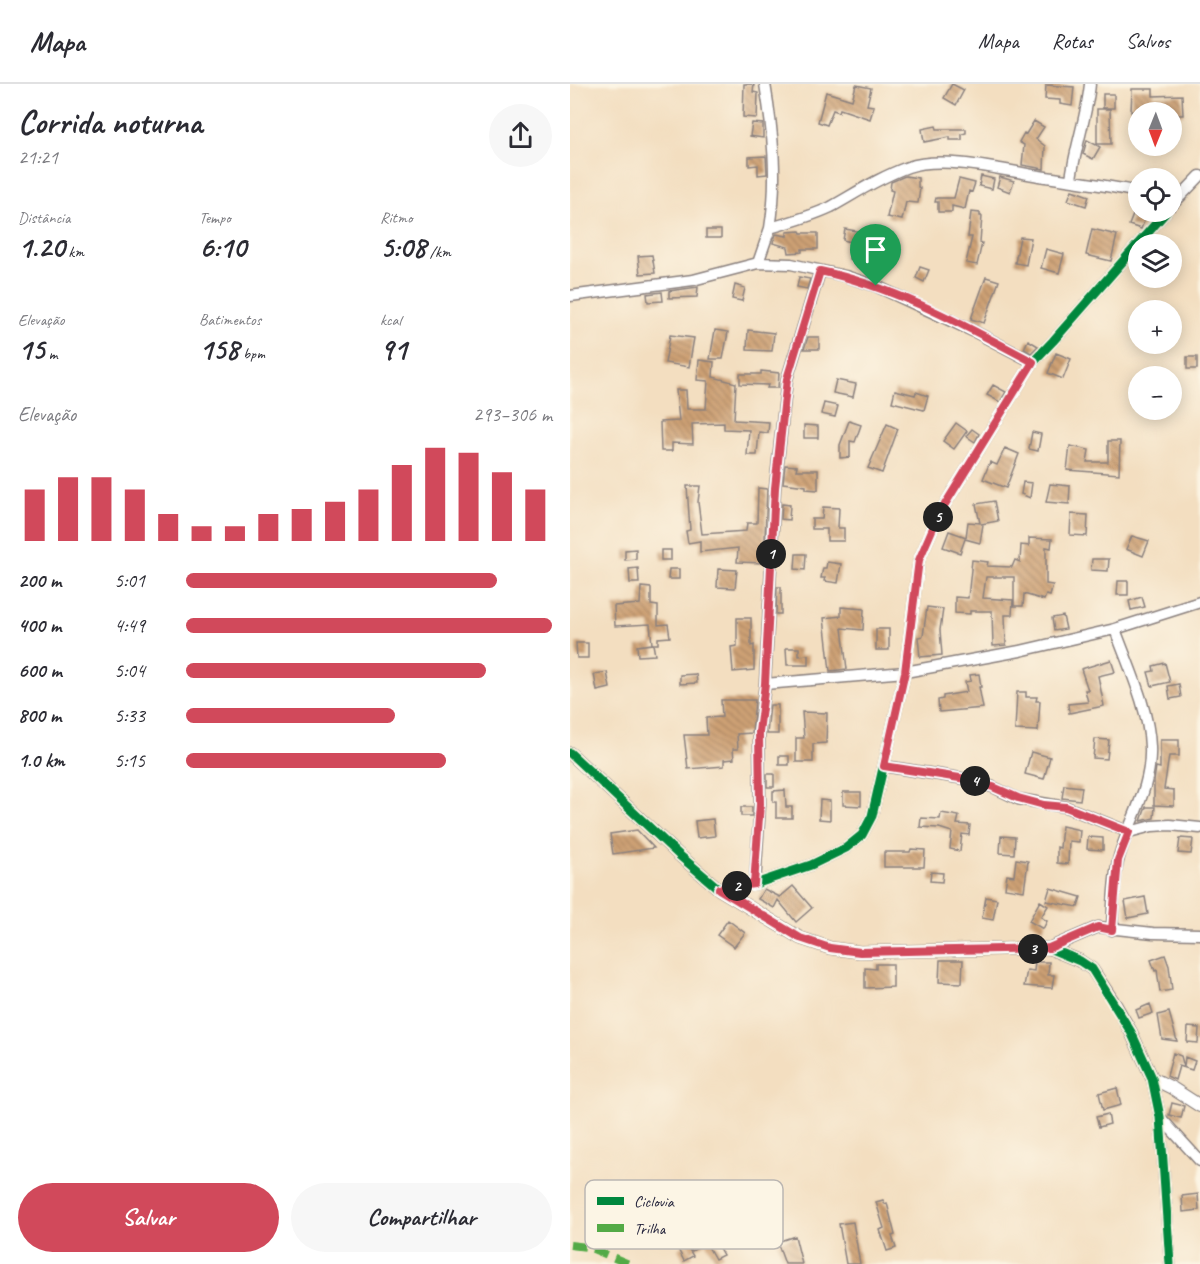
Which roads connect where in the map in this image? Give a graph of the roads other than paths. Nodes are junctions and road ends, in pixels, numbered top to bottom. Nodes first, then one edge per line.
1 (765, 84) edge
2 (1090, 84) edge
3 (1200, 176) edge
4 (1071, 179) junction
5 (1128, 190) edge
6 (1182, 193) edge
7 (1157, 222) edge
8 (770, 228) junction
9 (758, 263) junction
10 (820, 271) junction
11 (570, 296) edge
12 (1033, 362) junction
13 (1200, 602) edge
14 (1115, 629) junction
15 (905, 672) junction
16 (765, 684) junction
17 (570, 753) edge
18 (884, 766) junction
19 (1200, 828) edge
20 (1129, 832) junction
21 (754, 884) junction
22 (719, 889) junction
23 (1112, 930) junction
24 (1200, 934) edge
25 (1049, 948) junction
26 (1152, 1078) junction
27 (1200, 1106) edge
28 (1160, 1117) junction
29 (1200, 1161) edge
30 (1170, 1264) edge

1 - 8 street
2 - 4 street
3 - 6 street
4 - 5 street
4 - 8 street
7 - 12 street
8 - 9 street
9 - 10 street
9 - 11 street
10 - 12 street
10 - 16 street
12 - 15 street
13 - 14 street
14 - 15 street
14 - 20 street
15 - 16 street
15 - 18 street
16 - 21 street
17 - 22 street
18 - 20 street
18 - 21 street
19 - 20 street
20 - 23 street
21 - 22 street
22 - 25 street
23 - 24 street
23 - 25 street
25 - 26 street
26 - 27 street
26 - 28 street
28 - 29 street
28 - 30 street

